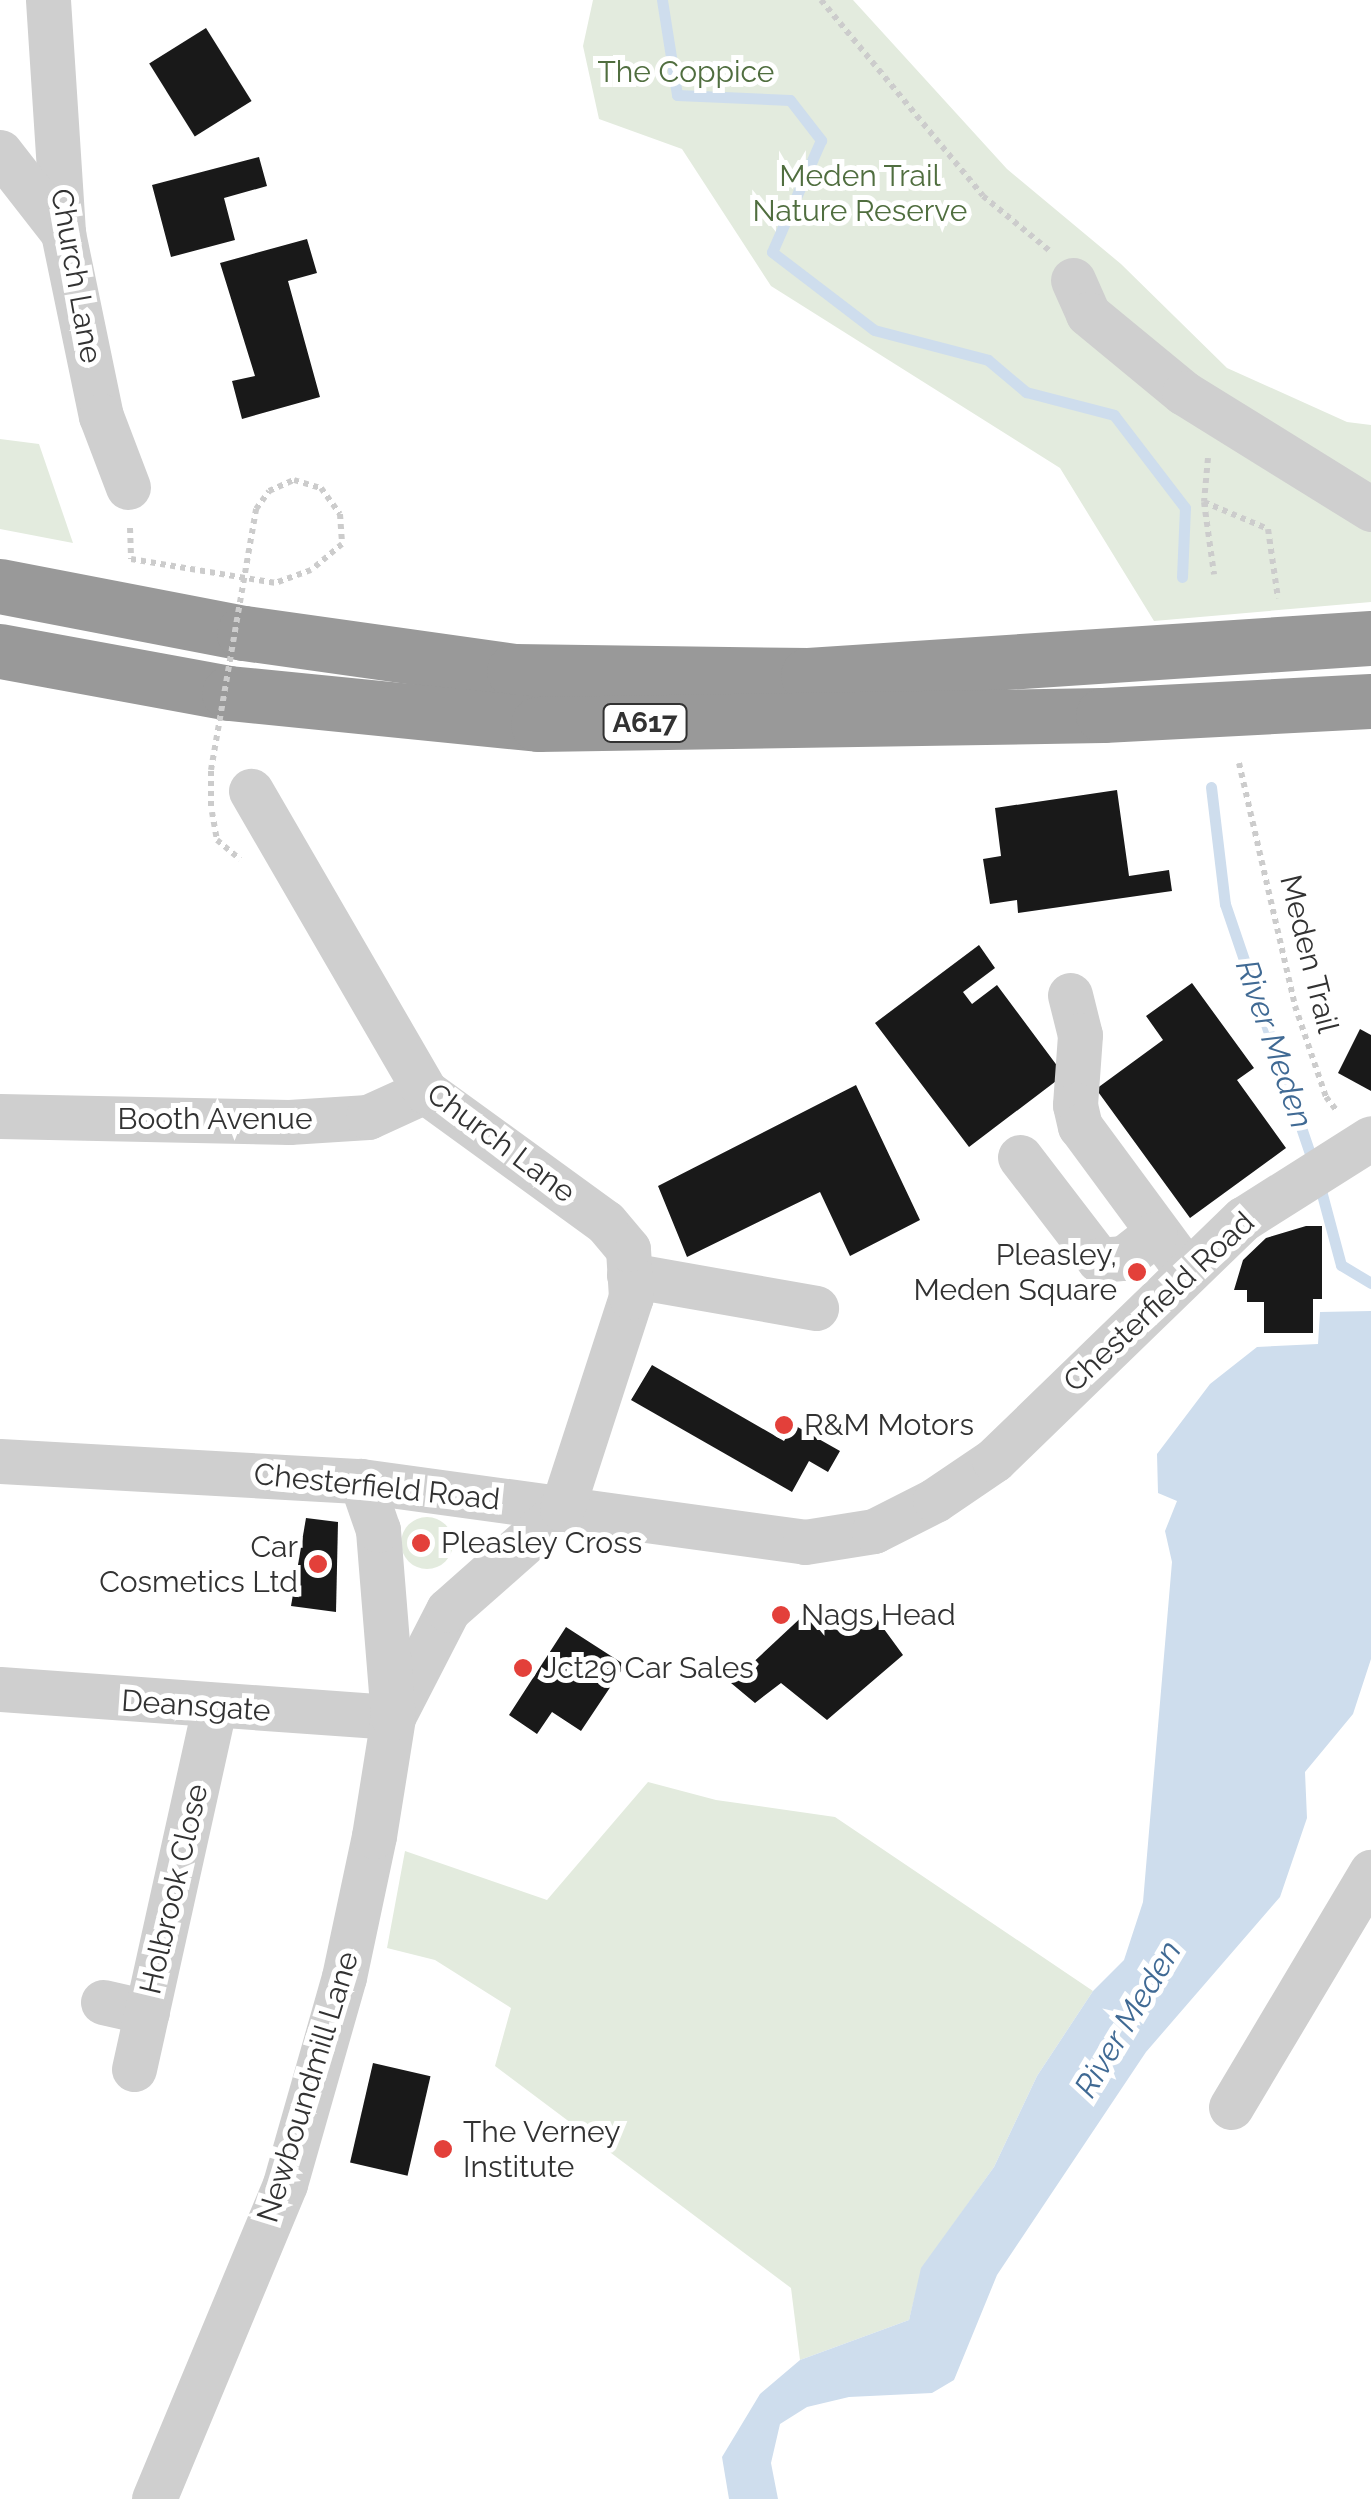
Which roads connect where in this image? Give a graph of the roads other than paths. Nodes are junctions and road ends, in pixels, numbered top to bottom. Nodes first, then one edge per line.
1 (48, 0) edge
2 (0, 152) edge
3 (63, 233) junction
4 (1072, 280) road end
5 (128, 487) road end
6 (1371, 509) edge
7 (0, 586) edge
8 (1371, 638) edge
9 (0, 652) edge
10 (1371, 701) edge
11 (231, 798) road end
12 (1070, 995) dead end
13 (425, 1091) junction
14 (0, 1116) edge
15 (1360, 1151) edge
16 (1020, 1157) dead end
17 (1155, 1234) junction
18 (1186, 1270) junction
19 (629, 1275) junction
20 (816, 1308) dead end
21 (0, 1462) edge
22 (360, 1480) junction
23 (562, 1509) junction
24 (0, 1689) edge
25 (214, 1709) junction
26 (393, 1718) junction
27 (1371, 1872) edge
28 (103, 2002) dead end
29 (146, 2012) junction
30 (134, 2069) dead end
31 (1232, 2108) dead end
32 (154, 2499) edge

1 - 3 street, Church Lane
2 - 3 street
3 - 5 street, Church Lane
4 - 6 street
7 - 8 highway, A617
9 - 10 highway, A617
11 - 13 street, Church Lane
12 - 17 street
13 - 14 street, Booth Avenue
13 - 19 street, Church Lane
15 - 18 street, Chesterfield Road
16 - 17 street
17 - 18 street
18 - 23 street, Chesterfield Road
19 - 20 street
19 - 23 street, Church Lane
21 - 22 street, Chesterfield Road
22 - 23 street, Chesterfield Road
22 - 26 street, Newboundmill Lane
23 - 26 street, Newboundmill Lane
24 - 25 street, Deansgate
25 - 26 street, Deansgate
25 - 29 street, Holbrook Close
26 - 32 street, Newboundmill Lane
27 - 31 street
28 - 29 street
29 - 30 street, Holbrook Close

